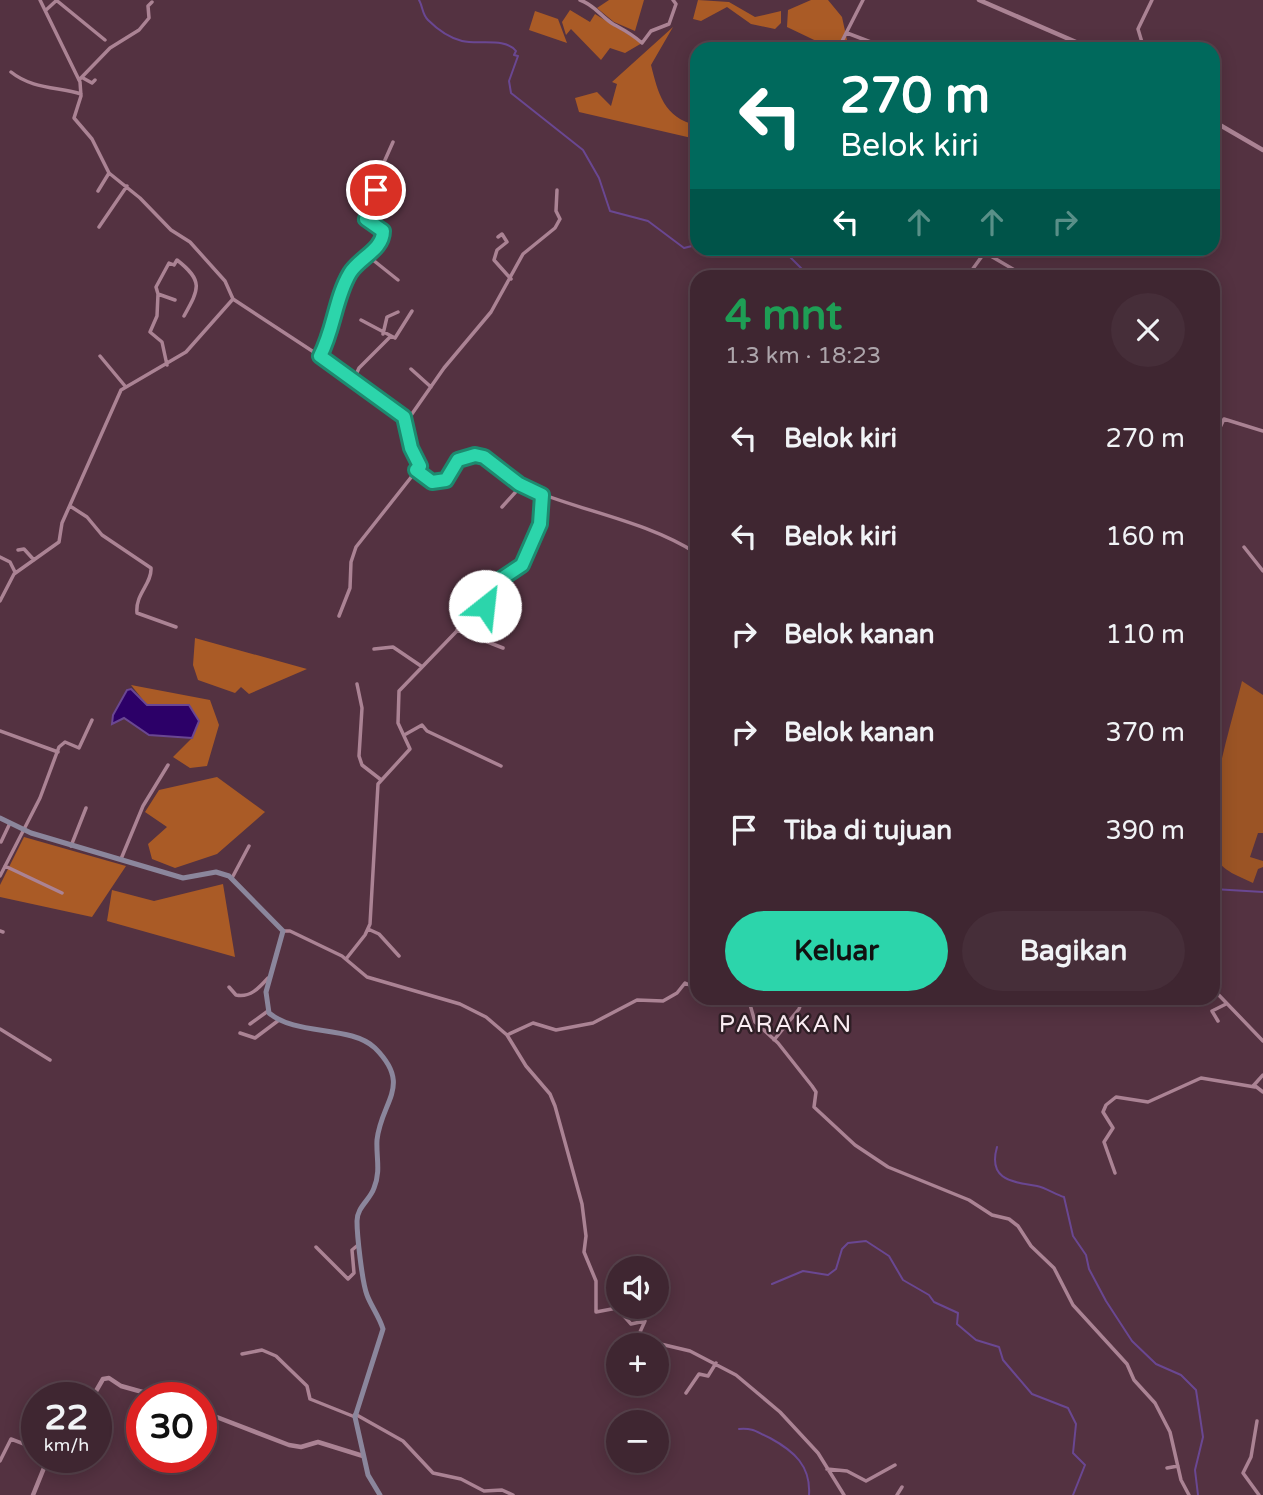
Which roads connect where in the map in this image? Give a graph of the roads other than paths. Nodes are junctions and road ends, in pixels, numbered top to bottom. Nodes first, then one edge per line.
1 (40, 0) edge
2 (56, 0) edge
3 (580, 0) edge
4 (673, 0) edge
5 (863, 0) edge
6 (979, 0) edge
7 (1152, 0) edge
8 (152, 2) edge
9 (46, 10) junction
10 (847, 33) junction
11 (105, 40) dead end
12 (842, 42) edge
13 (871, 42) edge
14 (1076, 42) edge
15 (1142, 42) edge
16 (12, 72) dead end
17 (81, 79) junction
18 (95, 80) dead end
19 (81, 94) junction
20 (1220, 125) edge
21 (393, 142) dead end
22 (1263, 150) edge
23 (109, 173) junction
24 (127, 186) junction
25 (557, 190) dead end
26 (98, 191) dead end
27 (99, 227) dead end
28 (498, 237) dead end
29 (368, 256) junction
30 (982, 256) edge
31 (992, 256) edge
32 (972, 270) dead end
33 (1015, 270) edge
34 (511, 279) junction
35 (398, 280) dead end
36 (158, 294) junction
37 (233, 299) junction
38 (175, 300) dead end
39 (412, 311) dead end
40 (398, 312) dead end
41 (184, 316) dead end
42 (361, 320) dead end
43 (383, 334) junction
44 (391, 336) junction
45 (100, 356) dead end
46 (320, 356) junction
47 (167, 365) junction
48 (411, 369) dead end
49 (353, 381) junction
50 (125, 386) junction
51 (431, 387) junction
52 (407, 421) junction
53 (1220, 428) edge
54 (1263, 431) edge
55 (416, 470) junction
56 (521, 486) junction
57 (542, 495) junction
58 (70, 506) junction
59 (502, 507) dead end
60 (1244, 547) dead end
61 (19, 550) dead end
62 (690, 550) edge
63 (0, 557) edge
64 (34, 560) junction
65 (1263, 571) edge
66 (16, 572) junction
67 (0, 601) edge
68 (482, 604) junction
69 (498, 611) dead end
70 (339, 616) dead end
71 (176, 627) dead end
72 (457, 631) junction
73 (503, 648) dead end
74 (374, 649) dead end
75 (421, 667) junction
76 (357, 684) dead end
77 (92, 720) dead end
78 (0, 731) edge
79 (406, 734) junction
80 (58, 752) junction
81 (168, 765) dead end
82 (501, 766) dead end
83 (380, 779) junction
84 (86, 808) dead end
85 (0, 818) edge
86 (10, 823) junction
87 (22, 829) junction
88 (1, 842) edge
89 (71, 846) junction
90 (249, 846) dead end
91 (120, 860) junction
92 (5, 866) junction
93 (0, 876) edge
94 (232, 878) junction
95 (62, 894) dead end
96 (368, 929) junction
97 (283, 931) junction
98 (398, 956) dead end
99 (345, 959) junction
100 (270, 977) junction
101 (690, 985) edge
102 (229, 987) dead end
103 (1220, 997) edge
104 (1226, 1004) junction
105 (749, 1005) edge
106 (800, 1005) edge
107 (268, 1011) junction
108 (279, 1020) junction
109 (1218, 1021) dead end
110 (250, 1024) dead end
111 (0, 1029) edge
112 (240, 1033) dead end
113 (507, 1035) junction
114 (774, 1040) junction
115 (1263, 1041) edge
116 (50, 1060) dead end
117 (1263, 1075) edge
118 (1255, 1087) junction
119 (1263, 1092) edge
120 (1115, 1173) dead end
121 (360, 1244) junction
122 (316, 1247) dead end
123 (242, 1354) dead end
124 (716, 1363) junction
125 (103, 1382) edge
126 (126, 1387) edge
127 (686, 1393) dead end
128 (355, 1416) junction
129 (217, 1417) edge
130 (1257, 1421) dead end
131 (21, 1442) edge
132 (363, 1456) junction
133 (0, 1461) edge
134 (895, 1465) dead end
135 (1178, 1466) junction
136 (1167, 1468) dead end
137 (827, 1469) junction
138 (42, 1473) edge
139 (902, 1487) dead end
140 (33, 1495) edge
141 (380, 1495) edge
142 (513, 1495) edge
143 (844, 1495) edge
144 (897, 1495) edge
145 (1189, 1495) edge
146 (1259, 1495) edge

1 - 9 street
2 - 9 street
2 - 11 street
3 - 4 street
5 - 10 street
6 - 14 street
7 - 15 street
8 - 17 street
9 - 17 street
10 - 12 street
10 - 13 street
16 - 19 street
17 - 18 street
17 - 19 street
19 - 23 street
20 - 22 street
21 - 29 street
23 - 24 street
23 - 26 street
24 - 27 street
24 - 37 street
25 - 34 street
28 - 34 street
29 - 35 street
29 - 46 street
30 - 32 street
31 - 33 street
34 - 51 street
36 - 38 street
36 - 41 street
36 - 47 street
37 - 46 street
37 - 47 street
39 - 44 street
40 - 43 street
42 - 43 street
43 - 44 street
44 - 49 street
45 - 50 street
46 - 49 street
47 - 50 street
48 - 51 street
49 - 52 street
50 - 58 street
51 - 52 street
52 - 55 street
53 - 54 street
55 - 56 street
55 - 70 street
56 - 57 street
56 - 59 street
57 - 62 street
57 - 68 street
58 - 64 street
58 - 71 street
60 - 65 street
61 - 64 street
63 - 66 street
64 - 66 street
66 - 67 street
68 - 69 street
68 - 72 street
72 - 73 street
72 - 75 street
74 - 75 street
75 - 79 street
76 - 83 street
77 - 80 street
78 - 80 street
79 - 82 street
79 - 83 street
80 - 87 street
81 - 91 street
83 - 96 street
84 - 89 street
85 - 86 main road
86 - 87 main road
86 - 88 street
87 - 89 main road
87 - 92 street
89 - 91 main road
90 - 94 street
91 - 94 main road
92 - 93 street
92 - 95 street
94 - 97 main road
96 - 98 street
96 - 99 street
97 - 99 street
97 - 100 main road
99 - 113 street
100 - 102 street
100 - 107 main road
101 - 113 street
103 - 104 street
104 - 109 street
104 - 115 street
105 - 114 street
106 - 114 street
107 - 108 main road
107 - 110 street
108 - 112 street
108 - 121 main road
111 - 116 street
113 - 124 street
114 - 135 street
117 - 118 street
118 - 119 street
118 - 120 street
121 - 122 street
121 - 128 main road
123 - 128 street
124 - 127 street
124 - 137 street
125 - 126 street
128 - 132 main road
128 - 142 street
129 - 132 street
130 - 146 street
131 - 133 street
132 - 141 main road
134 - 137 street
135 - 136 street
135 - 145 street
137 - 143 street
138 - 140 street
139 - 144 street

